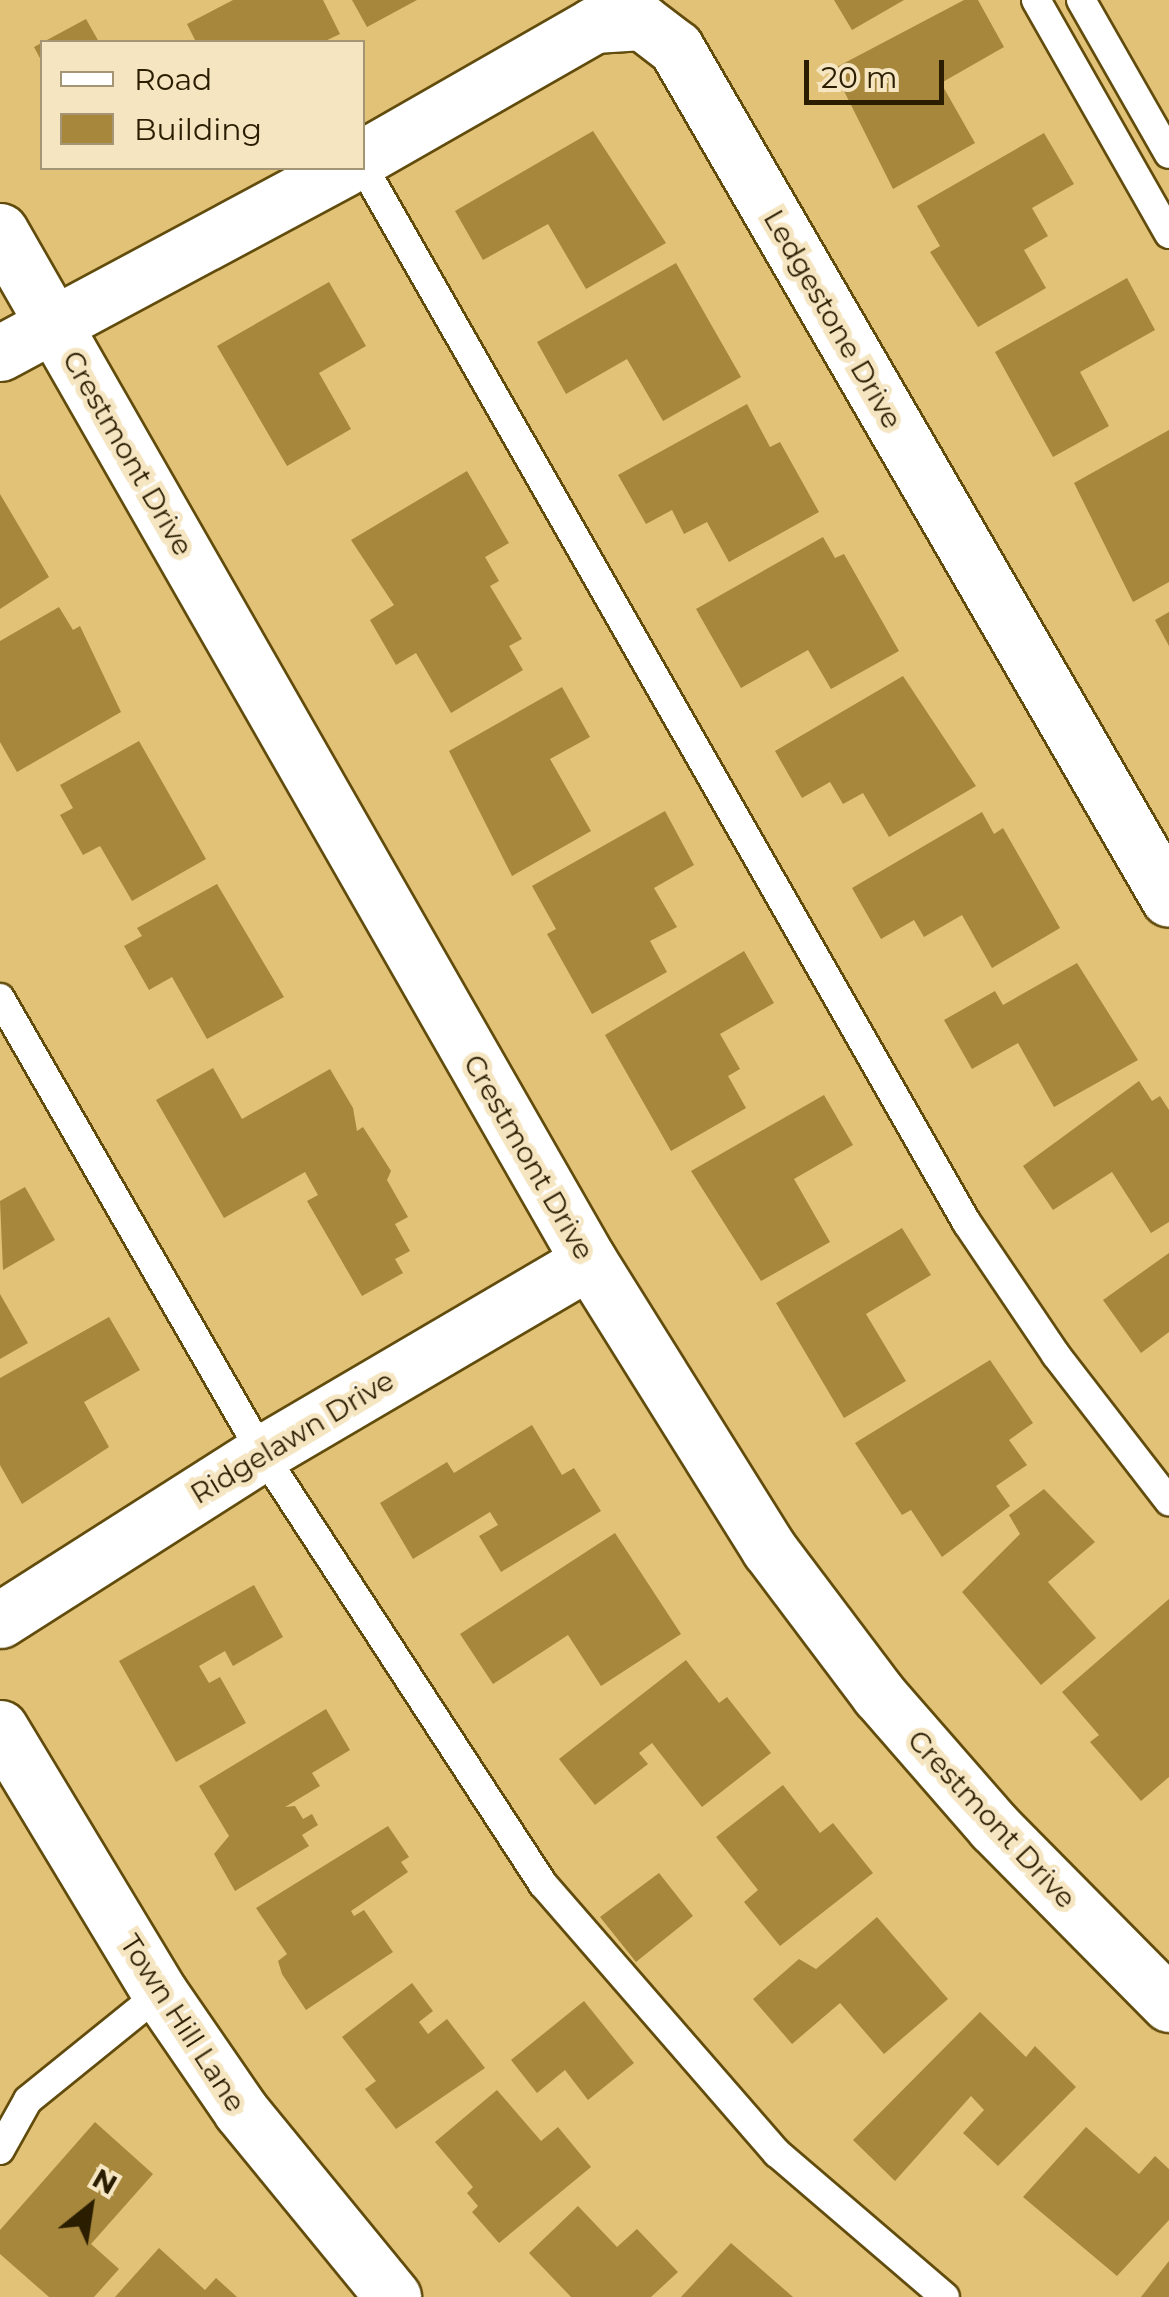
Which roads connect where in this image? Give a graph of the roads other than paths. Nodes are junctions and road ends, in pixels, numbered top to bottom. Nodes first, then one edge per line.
1 (1036, 0) edge
2 (1081, 0) edge
3 (1169, 154) edge
4 (365, 159) edge
5 (365, 166) edge
6 (340, 170) edge
7 (0, 231) edge
8 (1169, 234) edge
9 (52, 320) junction
10 (0, 353) edge
11 (1169, 899) edge
12 (0, 998) edge
13 (589, 1261) junction
14 (262, 1454) junction
15 (1169, 1501) edge
16 (0, 1620) edge
17 (0, 1728) edge
18 (160, 1993) junction
19 (1169, 2004) edge
20 (0, 2150) edge
21 (394, 2297) edge
22 (945, 2297) edge

1 - 8 lane
2 - 3 lane
4 - 11 street, Ledgestone Drive
5 - 15 lane
6 - 9 street
7 - 9 street, Crestmont Drive
9 - 10 street
9 - 13 street, Crestmont Drive
12 - 14 lane
13 - 14 street, Ridgelawn Drive
13 - 19 street, Crestmont Drive
14 - 16 street, Ridgelawn Drive
14 - 22 lane
17 - 18 street, Town Hill Lane
18 - 20 lane
18 - 21 street, Town Hill Lane

